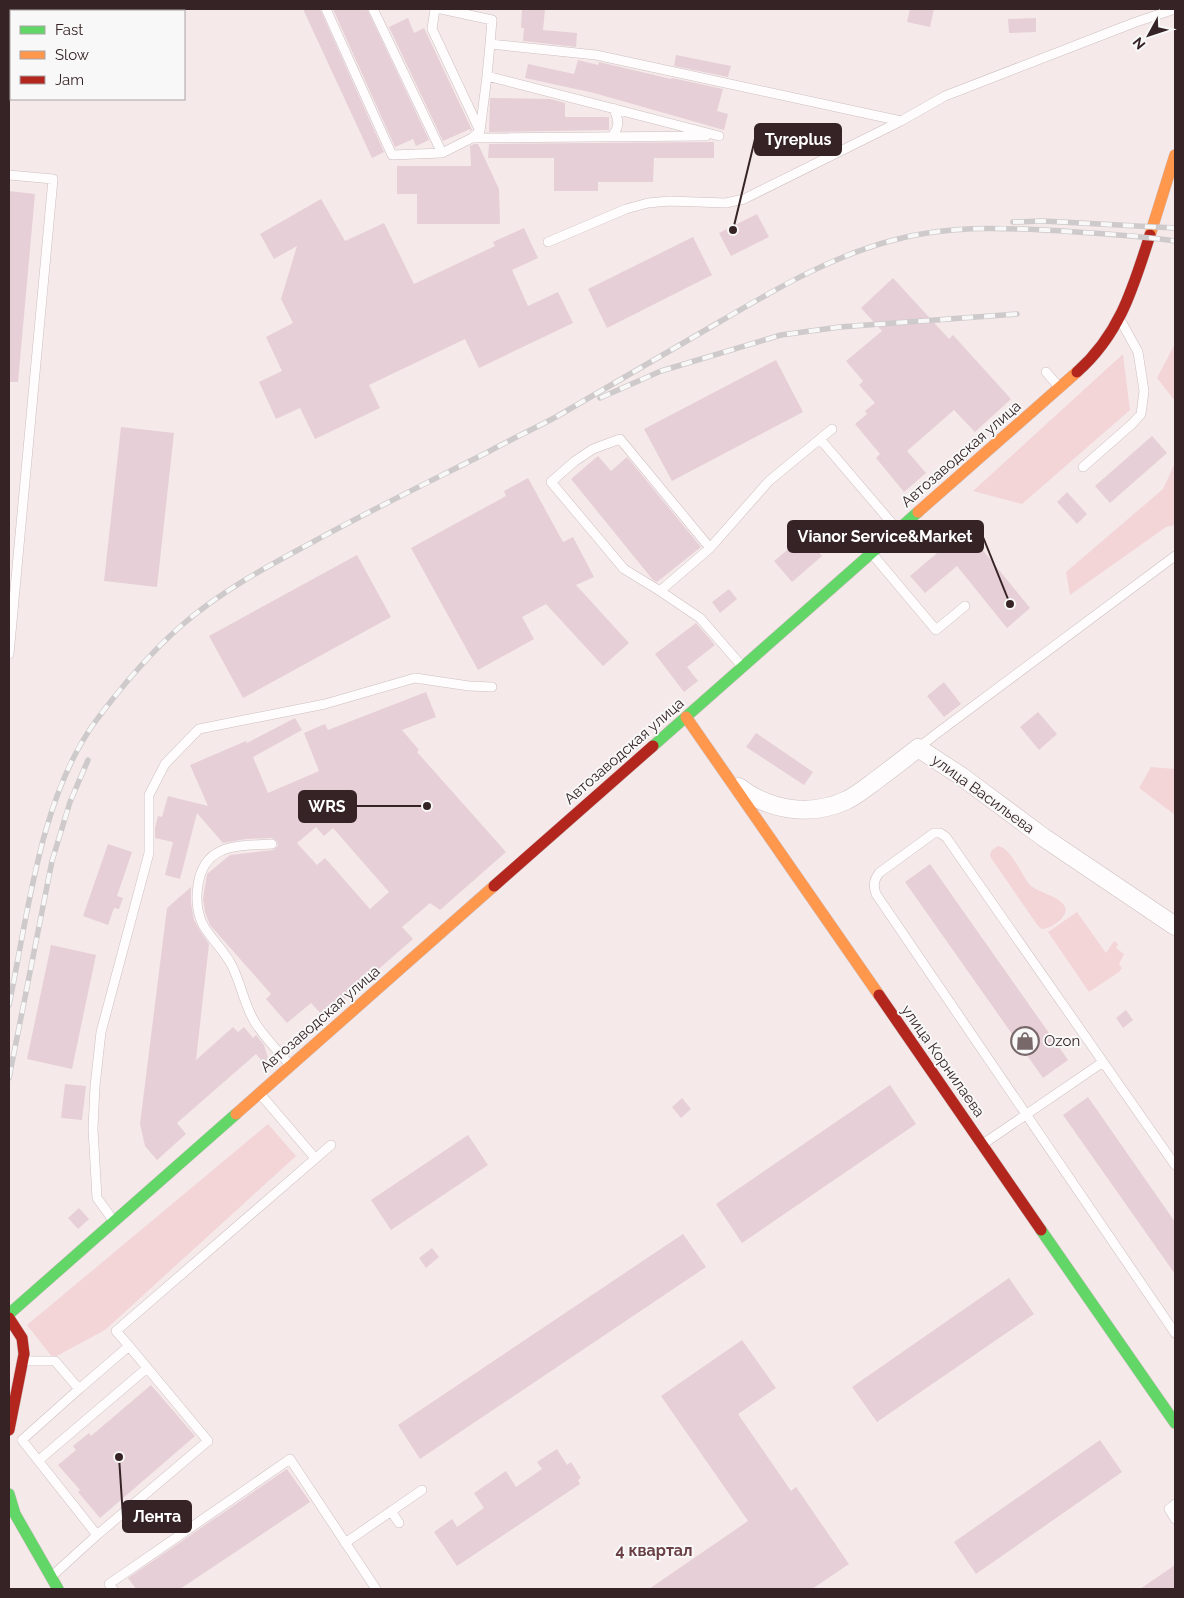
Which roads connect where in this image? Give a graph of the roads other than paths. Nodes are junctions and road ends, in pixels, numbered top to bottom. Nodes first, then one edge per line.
1 (326, 9) edge
2 (373, 9) edge
3 (435, 9) edge
4 (441, 9) edge
5 (1175, 9) edge
6 (490, 44) junction
7 (487, 76) junction
8 (613, 108) junction
9 (901, 121) junction
10 (480, 131) junction
11 (612, 136) junction
12 (472, 138) junction
13 (442, 153) junction
14 (1175, 155) edge
15 (9, 174) edge
16 (548, 242) dead end
17 (1120, 320) junction
18 (1046, 372) dead end
19 (1060, 388) junction
20 (832, 429) dead end
21 (820, 439) junction
22 (1083, 467) dead end
23 (898, 530) junction
24 (710, 548) junction
25 (872, 553) junction
26 (1175, 556) edge
27 (660, 591) junction
28 (965, 606) dead end
29 (9, 654) edge
30 (742, 667) junction
31 (492, 687) dead end
32 (686, 717) junction
33 (918, 748) junction
34 (730, 781) junction
35 (272, 844) dead end
36 (1175, 926) edge
37 (1103, 1062) junction
38 (290, 1065) junction
39 (259, 1093) junction
40 (1026, 1114) junction
41 (982, 1144) junction
42 (331, 1145) dead end
43 (314, 1158) junction
44 (1175, 1165) edge
45 (114, 1221) junction
46 (9, 1314) edge
47 (9, 1318) edge
48 (1175, 1333) edge
49 (129, 1346) junction
50 (23, 1361) junction
51 (147, 1368) junction
52 (79, 1389) junction
53 (1175, 1423) edge
54 (9, 1430) edge
55 (39, 1460) junction
56 (422, 1490) dead end
57 (9, 1494) edge
58 (1175, 1504) edge
59 (391, 1511) junction
60 (1175, 1519) edge
61 (399, 1523) dead end
62 (97, 1535) junction
63 (344, 1543) junction
64 (50, 1578) junction
65 (58, 1589) edge
66 (113, 1589) edge
67 (376, 1589) edge

1 - 13 lane
2 - 13 lane
3 - 10 lane
4 - 6 lane
5 - 9 lane
6 - 7 lane
6 - 9 lane
7 - 8 lane
7 - 10 lane
8 - 11 lane
8 - 11 lane
9 - 16 lane
10 - 12 lane
11 - 12 lane
12 - 13 lane
14 - 17 street, Автозаводская улица
15 - 29 lane
17 - 19 street, Автозаводская улица
17 - 22 lane
18 - 19 lane
19 - 23 street, Автозаводская улица
20 - 21 lane
21 - 23 lane
21 - 24 lane
23 - 25 street, Автозаводская улица
24 - 27 lane
24 - 27 lane
25 - 28 lane
25 - 30 street, Автозаводская улица
26 - 33 lane
27 - 30 lane
30 - 32 street, Автозаводская улица
31 - 45 lane
32 - 34 street, улица Корнилаева
32 - 38 street, Автозаводская улица
33 - 34 street, улица Васильева
33 - 36 street, улица Васильева
34 - 41 street, улица Корнилаева
35 - 38 lane
37 - 40 lane
37 - 40 lane
37 - 44 lane
38 - 39 street, Автозаводская улица
39 - 43 lane
39 - 45 street, Автозаводская улица
40 - 41 lane
40 - 48 lane
41 - 53 street, улица Корнилаева
42 - 43 lane
43 - 49 lane
45 - 46 street, Автозаводская улица
47 - 50 street
49 - 51 lane
49 - 52 lane
50 - 52 lane
50 - 54 street
51 - 55 lane
51 - 62 lane
52 - 55 lane
55 - 62 lane
56 - 59 lane
57 - 64 street
58 - 60 lane
59 - 61 lane
59 - 63 lane
62 - 64 lane
63 - 66 lane
63 - 67 lane
64 - 65 street

